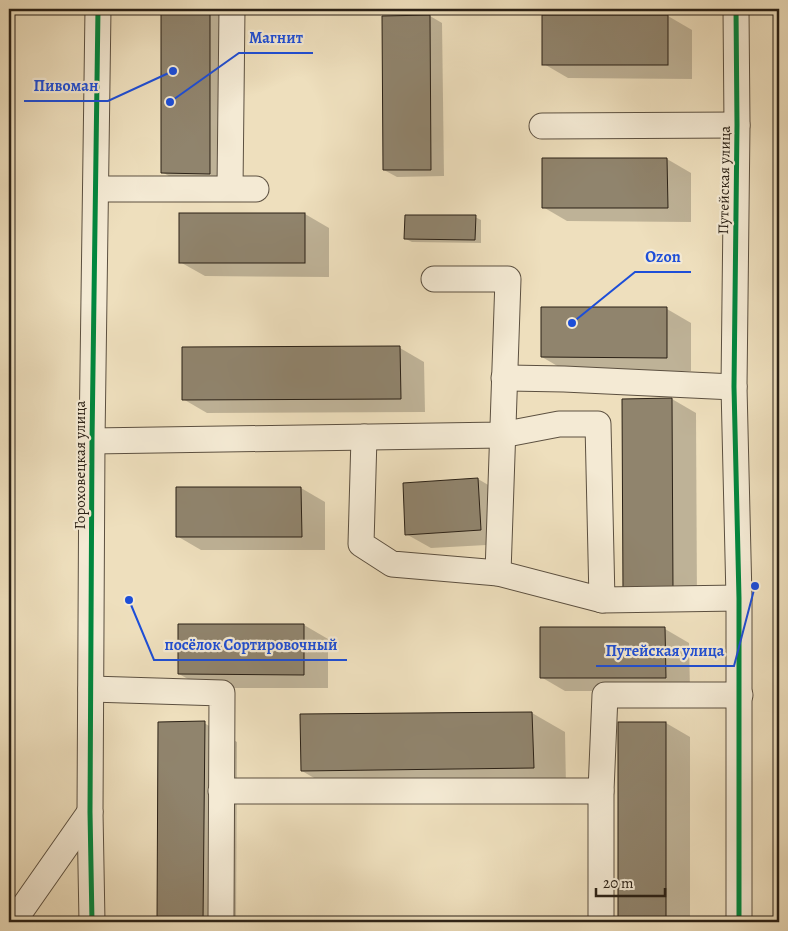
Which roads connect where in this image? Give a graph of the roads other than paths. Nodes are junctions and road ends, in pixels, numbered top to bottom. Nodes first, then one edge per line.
1 (98, 9) edge
2 (232, 9) edge
3 (736, 9) edge
4 (737, 125) junction
5 (542, 126) dead end
6 (230, 188) junction
7 (96, 189) junction
8 (256, 189) dead end
9 (434, 279) dead end
10 (504, 378) junction
11 (734, 387) junction
12 (502, 435) junction
13 (364, 437) junction
14 (92, 441) junction
15 (498, 573) junction
16 (739, 598) junction
17 (602, 600) junction
18 (91, 688) junction
19 (740, 695) junction
20 (221, 791) junction
21 (601, 792) junction
22 (90, 812) junction
23 (13, 922) edge
24 (92, 922) edge
25 (221, 922) edge
26 (601, 922) edge
27 (739, 922) edge

1 - 7 street, Гороховецкая улица
2 - 6 street
3 - 4 street, Путейская улица
4 - 5 street
4 - 11 street, Путейская улица
6 - 7 street
6 - 8 street
7 - 14 street, Гороховецкая улица
9 - 10 street
10 - 11 street
10 - 12 street
11 - 16 street, Путейская улица
12 - 13 street
12 - 15 street
12 - 17 street
13 - 14 street
13 - 15 street
14 - 18 street, Гороховецкая улица
15 - 17 street
16 - 17 street
16 - 19 street, Путейская улица
18 - 20 street
18 - 22 street, Гороховецкая улица
19 - 21 street
19 - 27 street, Путейская улица
20 - 21 street
20 - 25 street
21 - 26 street
22 - 23 street
22 - 24 street, Гороховецкая улица

